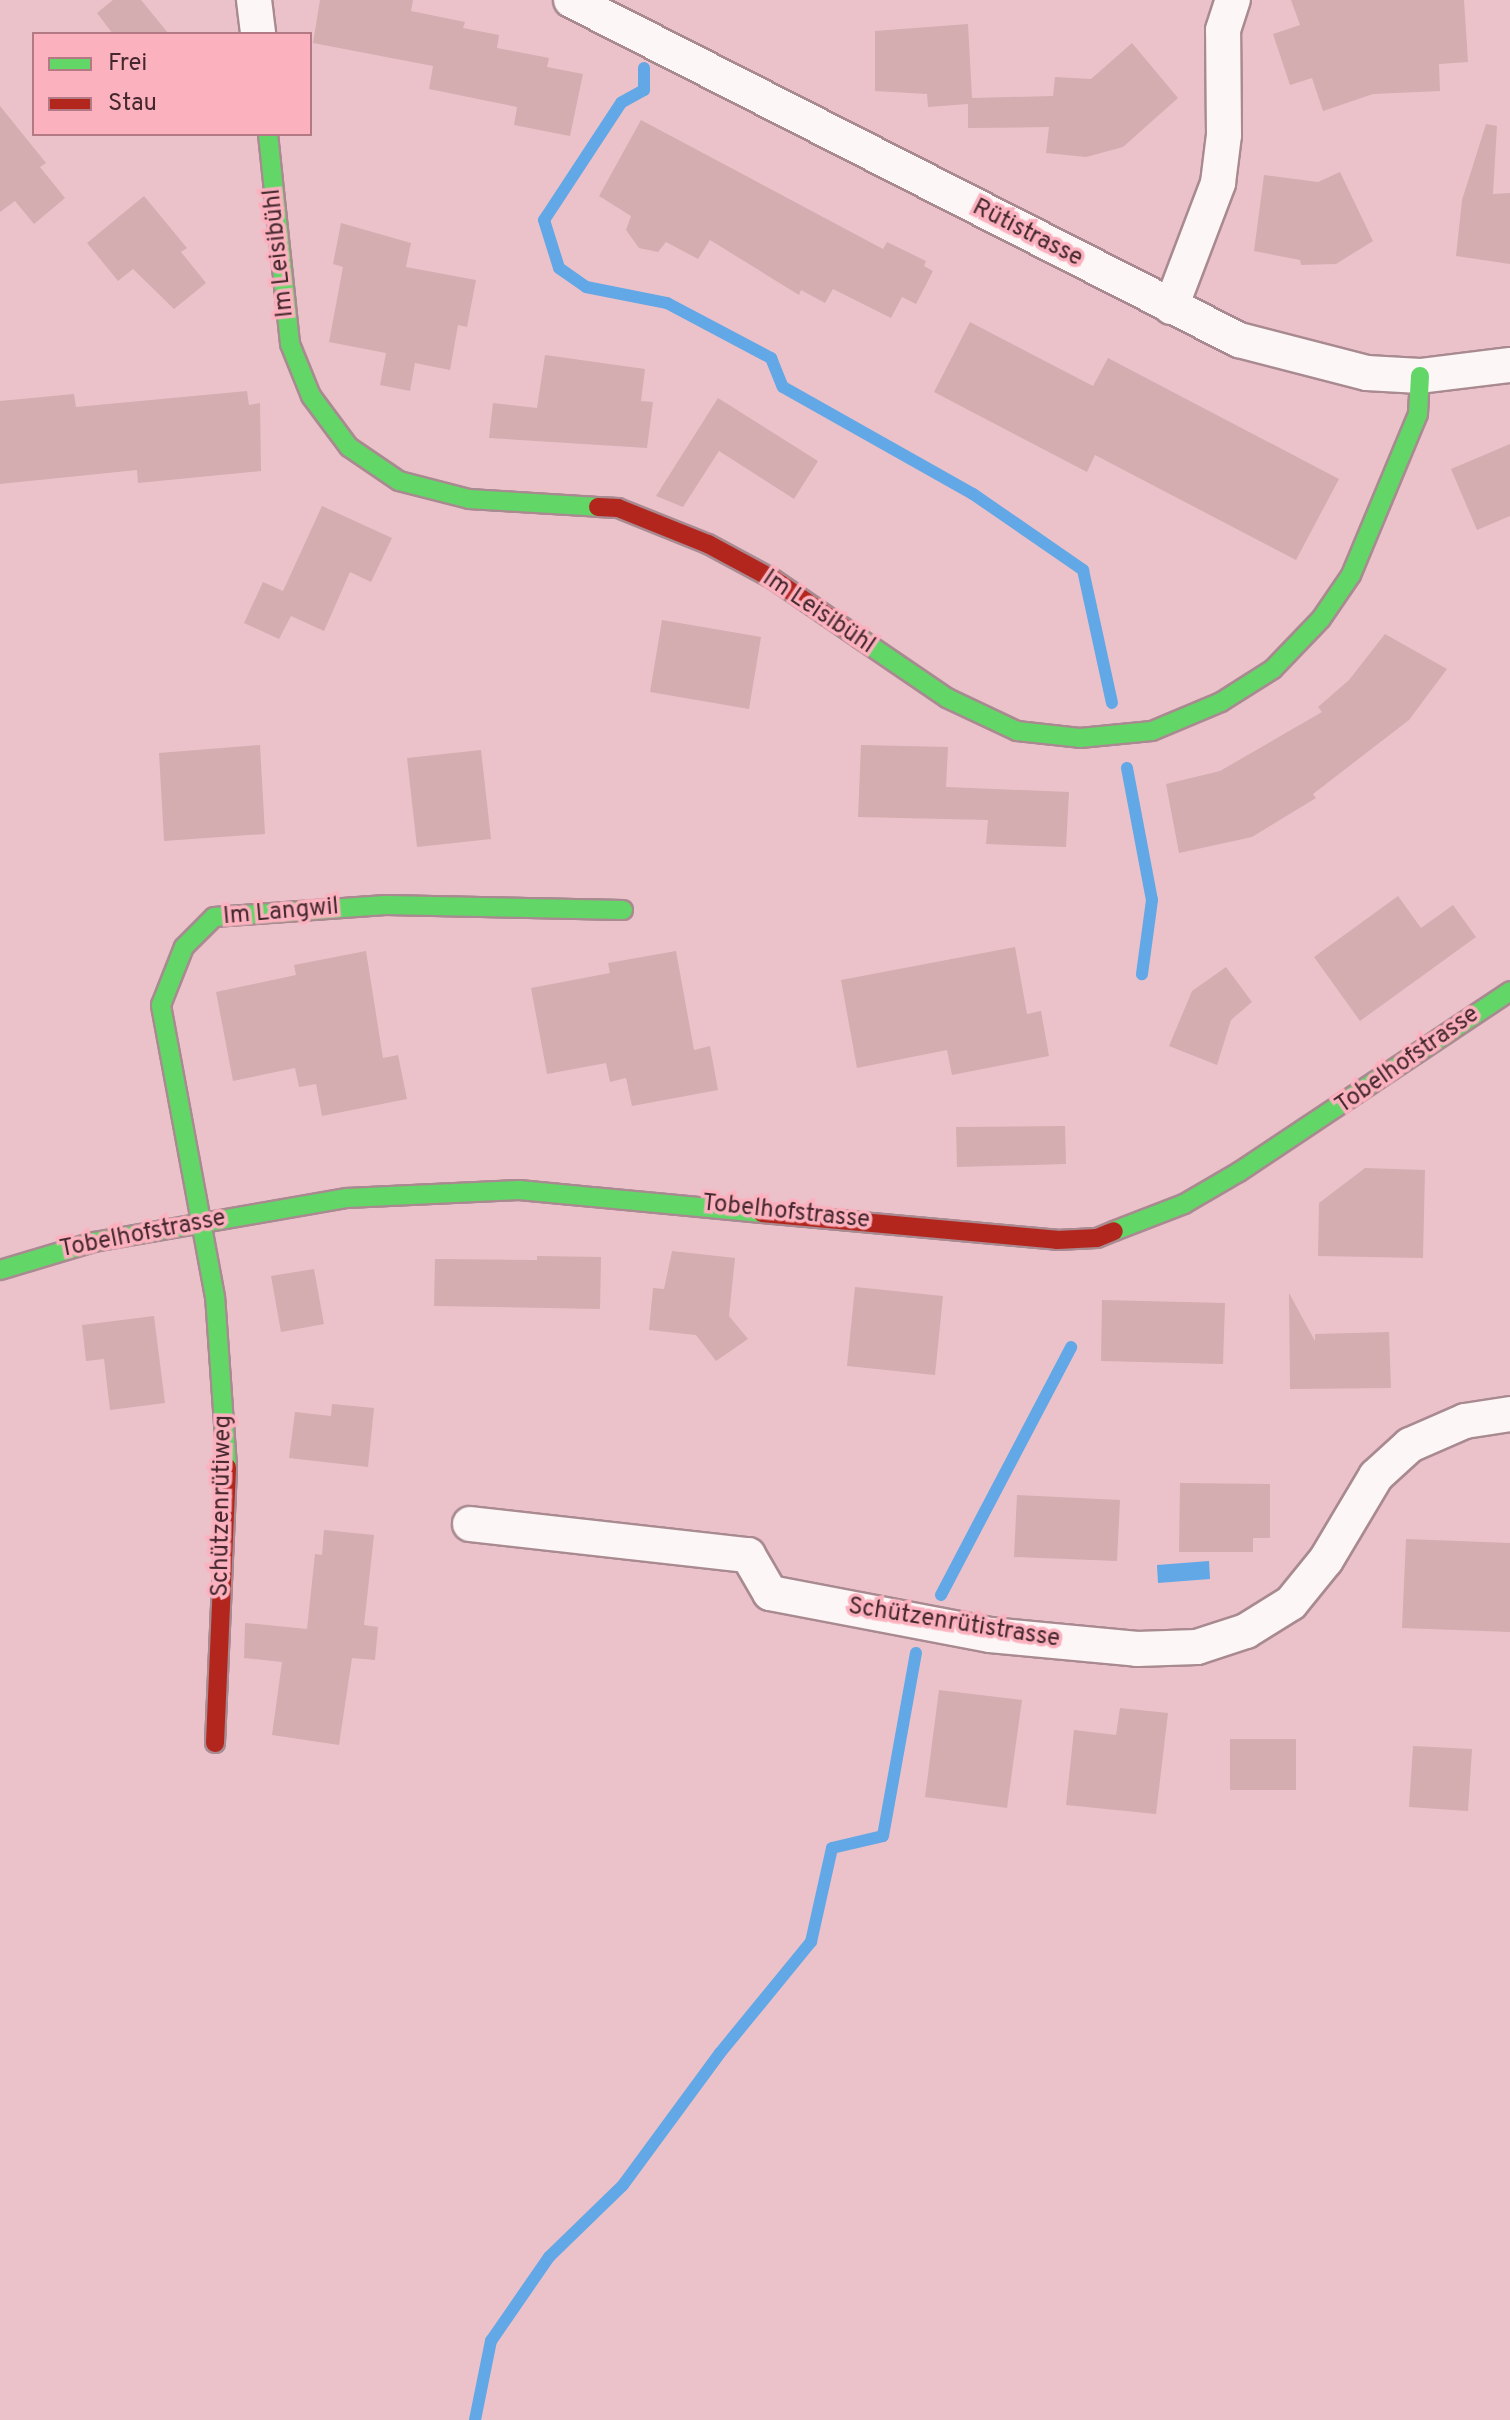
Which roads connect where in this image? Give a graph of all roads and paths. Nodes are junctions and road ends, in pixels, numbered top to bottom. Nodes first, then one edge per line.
1 (254, 0) edge
2 (571, 0) edge
3 (1233, 0) edge
4 (258, 32) edge
5 (268, 136) edge
6 (1171, 307) junction
7 (1510, 365) edge
8 (1420, 376) junction
9 (623, 910) dead end
10 (1510, 991) edge
11 (201, 1221) junction
12 (0, 1270) edge
13 (1510, 1414) edge
14 (470, 1524) dead end
15 (215, 1743) dead end

1 - 4 street
2 - 6 street, Rütistrasse
3 - 6 street
5 - 8 street, Im Leisibühl
6 - 8 street, Rütistrasse
7 - 8 street, Rütistrasse
9 - 11 street, Im Langwil
10 - 11 street, Tobelhofstrasse
11 - 12 street, Tobelhofstrasse
11 - 15 street, Schützenrütiweg
13 - 14 street, Schützenrütistrasse

